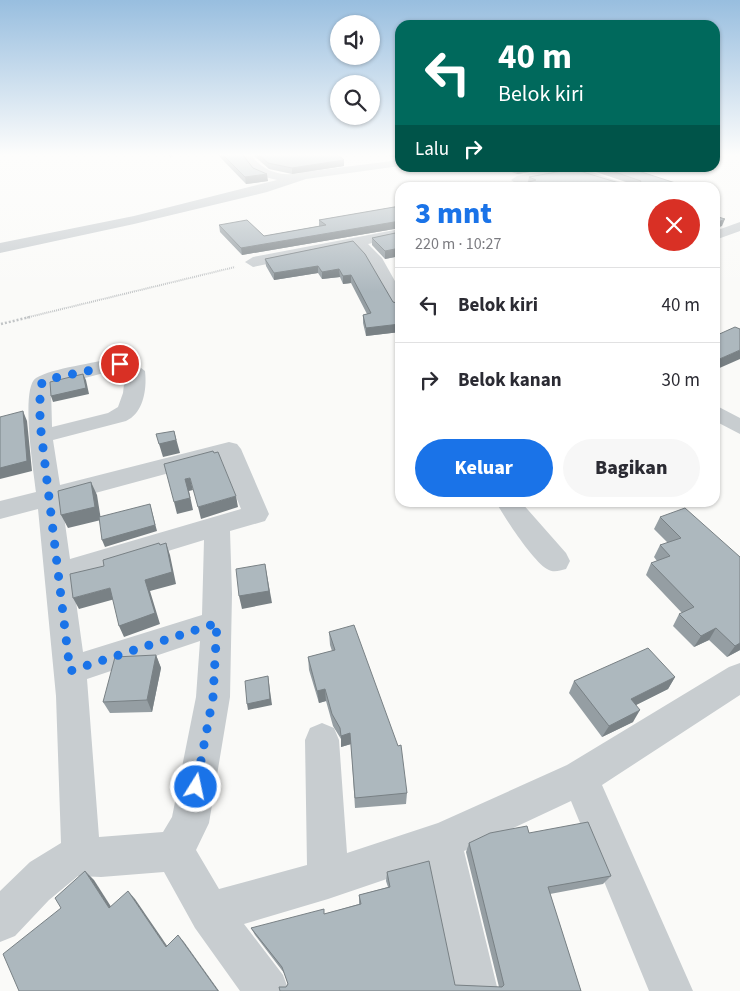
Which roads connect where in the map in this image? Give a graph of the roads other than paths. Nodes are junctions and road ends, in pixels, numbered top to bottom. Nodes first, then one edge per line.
1 (211, 200) edge
2 (723, 219) edge
3 (740, 226) edge
4 (395, 234) edge
5 (720, 234) edge
6 (357, 242) junction
7 (0, 248) edge
8 (253, 262) road end
9 (395, 296) edge
10 (720, 415) edge
11 (16, 416) edge
12 (740, 427) edge
13 (48, 496) junction
14 (511, 507) edge
15 (0, 510) edge
16 (217, 526) junction
17 (556, 561) dead end
18 (57, 574) junction
19 (217, 623) junction
20 (70, 671) junction
21 (740, 677) edge
22 (322, 740) dead end
23 (580, 778) junction
24 (442, 841) junction
25 (174, 850) junction
26 (81, 856) junction
27 (328, 879) junction
28 (210, 913) junction
29 (0, 922) edge
30 (267, 991) edge
31 (476, 991) edge
32 (671, 991) edge

1 - 7 street
2 - 3 street
3 - 5 street
4 - 6 street
6 - 8 street
6 - 9 street
10 - 12 street
11 - 13 street
13 - 15 street
13 - 16 street
13 - 18 street
14 - 17 street
16 - 18 street
16 - 19 street
18 - 20 street
19 - 20 street
19 - 25 street
20 - 26 street
21 - 23 street
22 - 27 street
23 - 24 street
23 - 32 street
24 - 27 street
24 - 31 street
25 - 26 street
25 - 28 street
26 - 29 street
27 - 28 street
28 - 30 street

